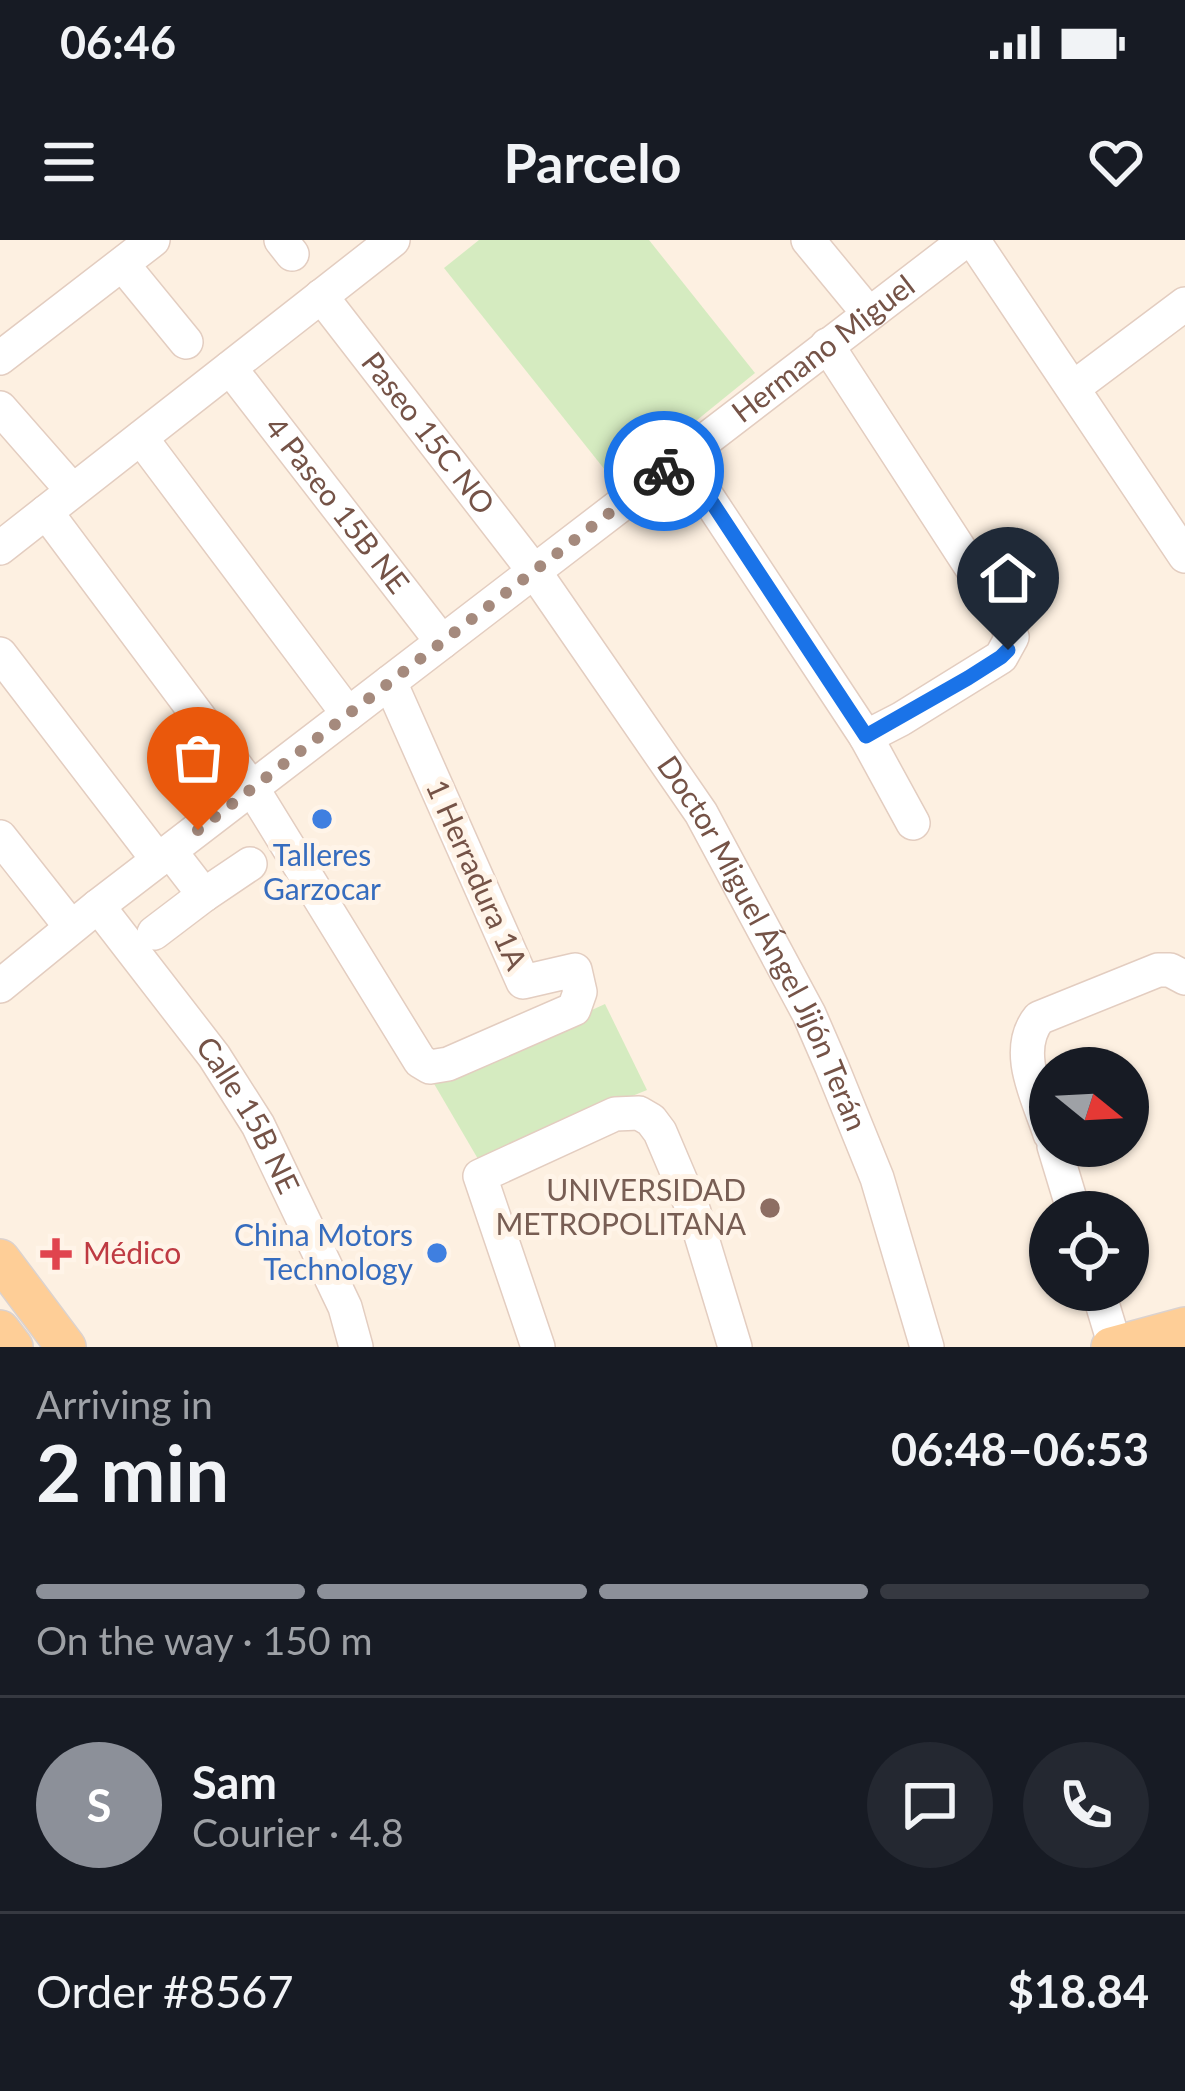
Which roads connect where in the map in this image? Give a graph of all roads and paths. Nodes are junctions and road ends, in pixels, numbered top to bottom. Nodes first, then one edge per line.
1 (153, 240) edge
2 (393, 240) edge
3 (808, 240) edge
4 (958, 243) edge
5 (123, 265) junction
6 (321, 296) junction
7 (1185, 304) edge
8 (868, 314) junction
9 (186, 342) dead end
10 (827, 345) junction
11 (0, 358) edge
12 (230, 368) junction
13 (1073, 388) junction
14 (0, 408) edge
15 (141, 438) junction
16 (682, 457) junction
17 (72, 490) junction
18 (46, 512) junction
19 (0, 548) edge
20 (1183, 548) edge
21 (534, 571) junction
22 (442, 642) junction
23 (0, 654) edge
24 (390, 682) junction
25 (348, 714) junction
26 (872, 733) junction
27 (252, 788) junction
28 (913, 823) dead end
29 (0, 837) edge
30 (164, 855) junction
31 (250, 864) dead end
32 (204, 895) junction
33 (85, 917) junction
34 (154, 933) dead end
35 (1185, 978) edge
36 (0, 986) edge
37 (1029, 1065) edge
38 (0, 1259) edge
39 (1104, 1311) edge
40 (1185, 1327) edge
41 (0, 1330) edge
42 (1113, 1346) edge
43 (13, 1347) edge
44 (66, 1347) edge
45 (356, 1347) edge
46 (538, 1347) edge
47 (735, 1347) edge
48 (927, 1347) edge

1 - 5 street
2 - 6 street
3 - 8 street
4 - 8 street, Hermano Miguel
4 - 13 street
5 - 9 street
5 - 11 street
6 - 12 street
6 - 21 street, Paseo 15C NO
7 - 13 street
8 - 10 street, Hermano Miguel
10 - 16 street, Hermano Miguel
10 - 26 street
12 - 15 street
12 - 22 street, 4 Paseo 15B NE
13 - 20 street
14 - 17 street
15 - 17 street
15 - 25 street
16 - 21 street, Hermano Miguel
16 - 26 street
17 - 18 street
18 - 19 street
18 - 27 street
21 - 22 street, Hermano Miguel
21 - 48 street, Doctor Miguel Ángel Jijón Terán
22 - 24 street, Hermano Miguel
23 - 30 street
24 - 25 street, Hermano Miguel
24 - 27 street, 1 Herradura 1A
25 - 27 street, Hermano Miguel
26 - 28 street
27 - 30 street, Hermano Miguel
29 - 33 street, Calle 15B NE
30 - 32 street
30 - 33 street, Hermano Miguel
31 - 32 street
32 - 34 street
33 - 36 street, Hermano Miguel
33 - 45 street, Calle 15B NE
35 - 37 street
38 - 44 main road
39 - 42 street
40 - 42 main road
41 - 43 main road
46 - 47 street

